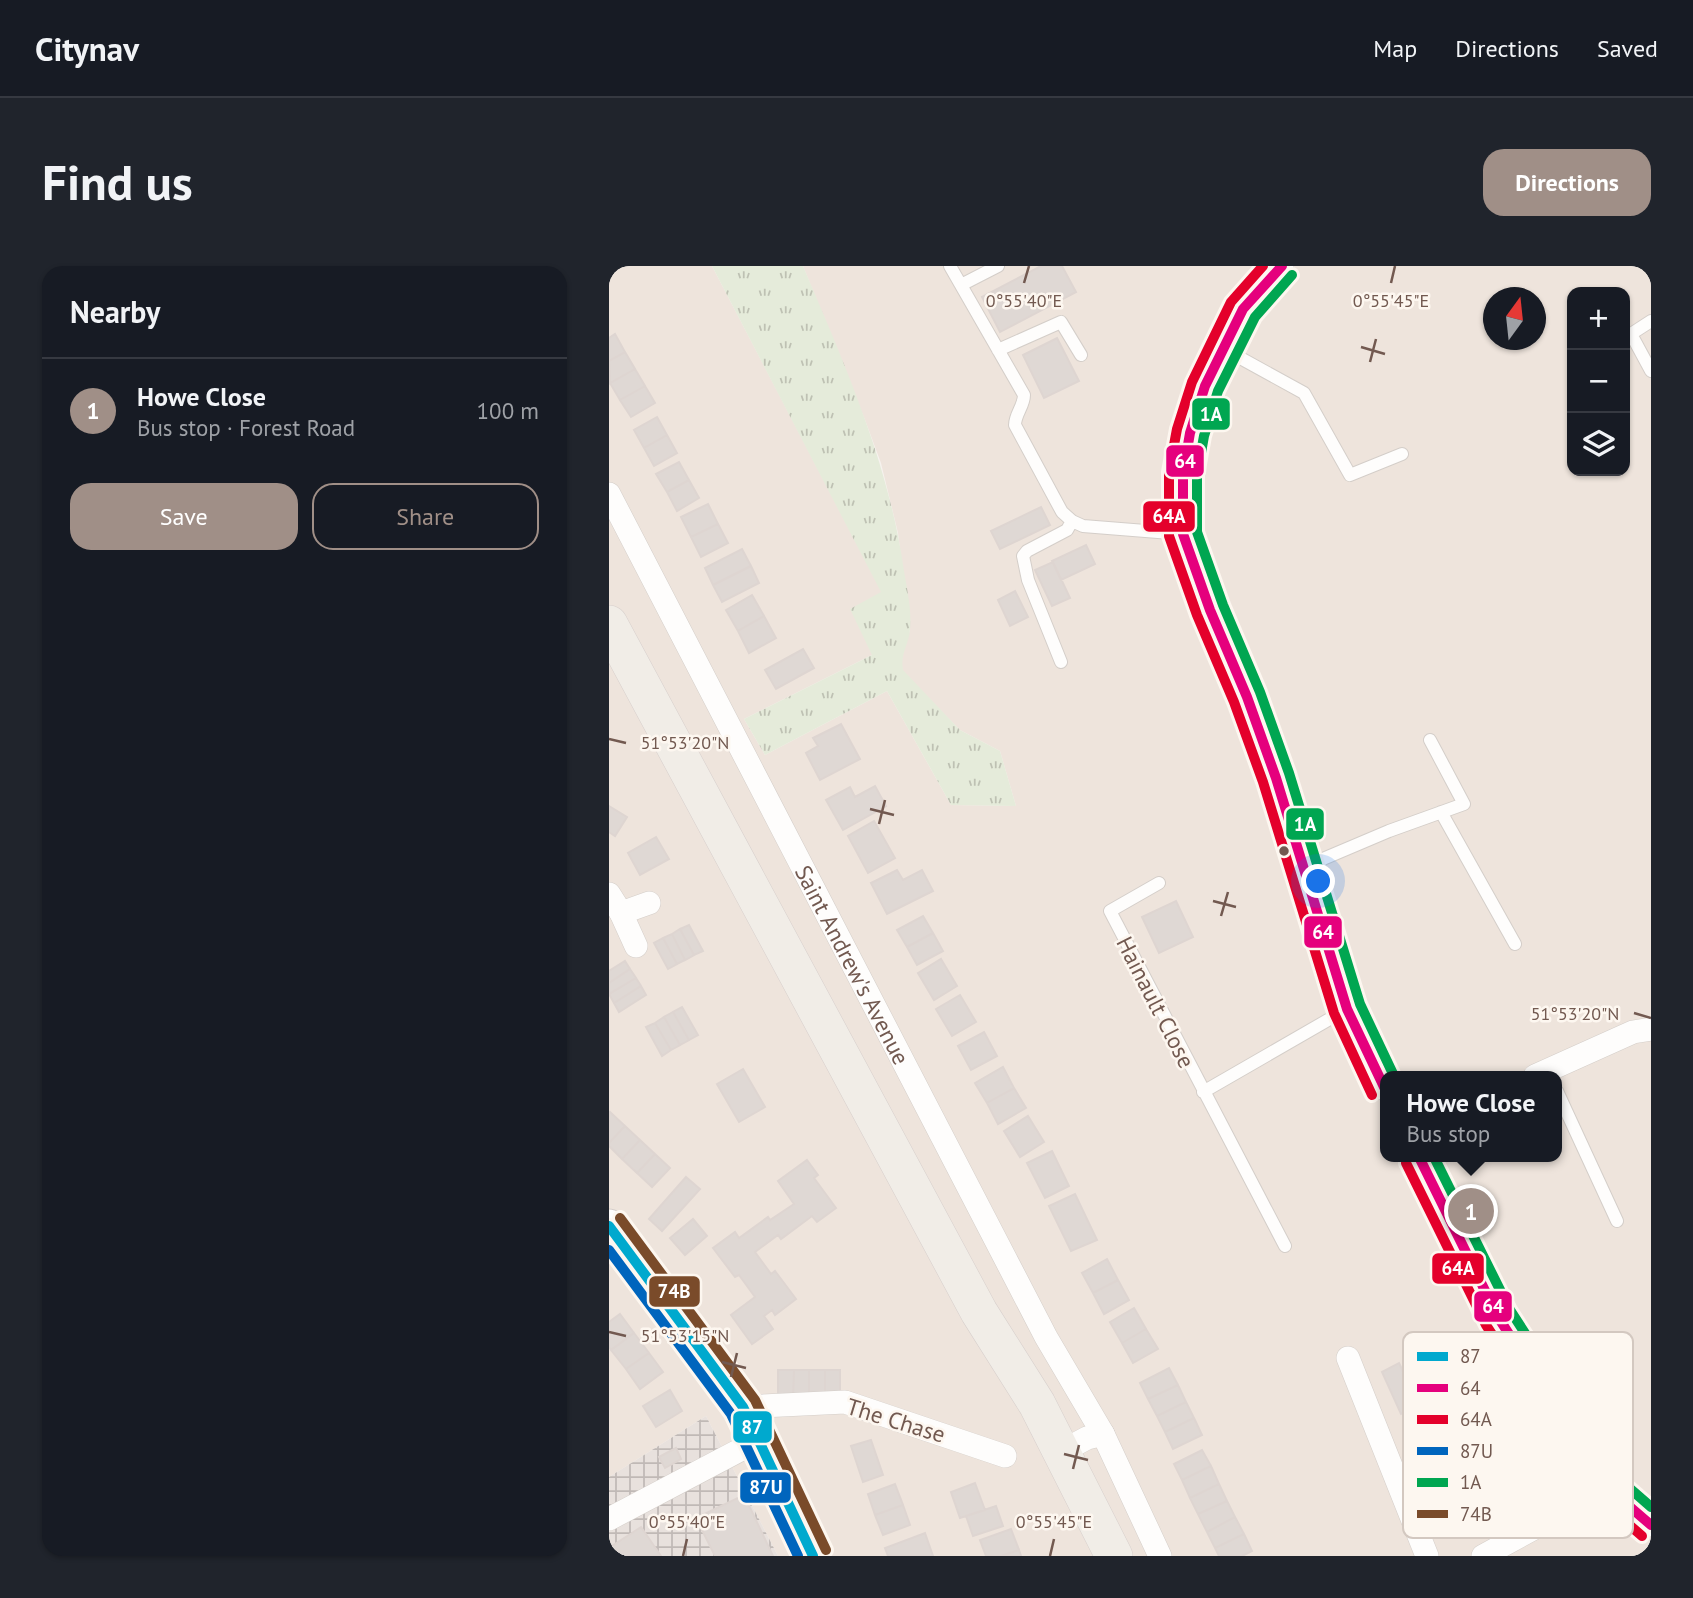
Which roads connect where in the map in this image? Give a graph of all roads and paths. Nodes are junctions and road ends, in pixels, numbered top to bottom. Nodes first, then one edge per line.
1 (950, 266) edge
2 (998, 266) edge
3 (1282, 266) edge
4 (961, 285) junction
5 (1651, 321) edge
6 (1224, 348) junction
7 (998, 350) junction
8 (1081, 355) dead end
9 (1651, 371) edge
10 (1402, 454) dead end
11 (609, 494) edge
12 (1072, 521) junction
13 (1183, 534) junction
14 (609, 624) edge
15 (1061, 662) dead end
16 (1430, 740) dead end
17 (1441, 812) junction
18 (1304, 867) junction
19 (1159, 883) dead end
20 (615, 903) edge
21 (649, 903) dead end
22 (1515, 944) dead end
23 (636, 946) dead end
24 (1347, 1009) junction
25 (1651, 1029) edge
26 (1560, 1071) edge
27 (1380, 1078) edge
28 (1203, 1092) junction
29 (1562, 1109) edge
30 (1421, 1162) edge
31 (1617, 1221) dead end
32 (609, 1226) edge
33 (1285, 1246) dead end
34 (979, 1312) junction
35 (1507, 1332) edge
36 (1348, 1358) dead end
37 (743, 1407) junction
38 (1103, 1434) junction
39 (759, 1440) junction
40 (1061, 1452) junction
41 (1005, 1457) dead end
42 (1403, 1496) edge
43 (1633, 1510) edge
44 (609, 1519) edge
45 (1651, 1525) edge
46 (1420, 1538) edge
47 (1516, 1538) edge
48 (813, 1556) edge
49 (1089, 1556) edge
50 (1101, 1556) edge
51 (1114, 1556) edge
52 (1160, 1556) edge
53 (1427, 1556) edge
54 (1483, 1556) edge

1 - 4 lane
2 - 4 lane
3 - 6 street
4 - 7 lane
5 - 9 lane
6 - 10 lane
6 - 13 street
7 - 8 lane
7 - 12 lane
11 - 38 street, Saint Andrew's Avenue
12 - 13 lane
12 - 15 lane
13 - 18 street
14 - 34 main road
16 - 17 lane
17 - 18 lane
17 - 22 lane
18 - 24 street
19 - 28 lane, Hainault Close
20 - 21 street
20 - 23 street
24 - 27 street
24 - 28 lane, Hainault Close
25 - 26 street
28 - 33 lane, Hainault Close
29 - 31 lane
30 - 35 street
32 - 37 street
34 - 40 main road
34 - 49 main road
36 - 42 street
37 - 39 street
37 - 41 street, The Chase
38 - 40 street
38 - 52 street, Saint Andrew's Avenue
39 - 44 street
39 - 48 street
40 - 50 main road
40 - 51 main road
43 - 45 street
46 - 53 street
47 - 54 street

